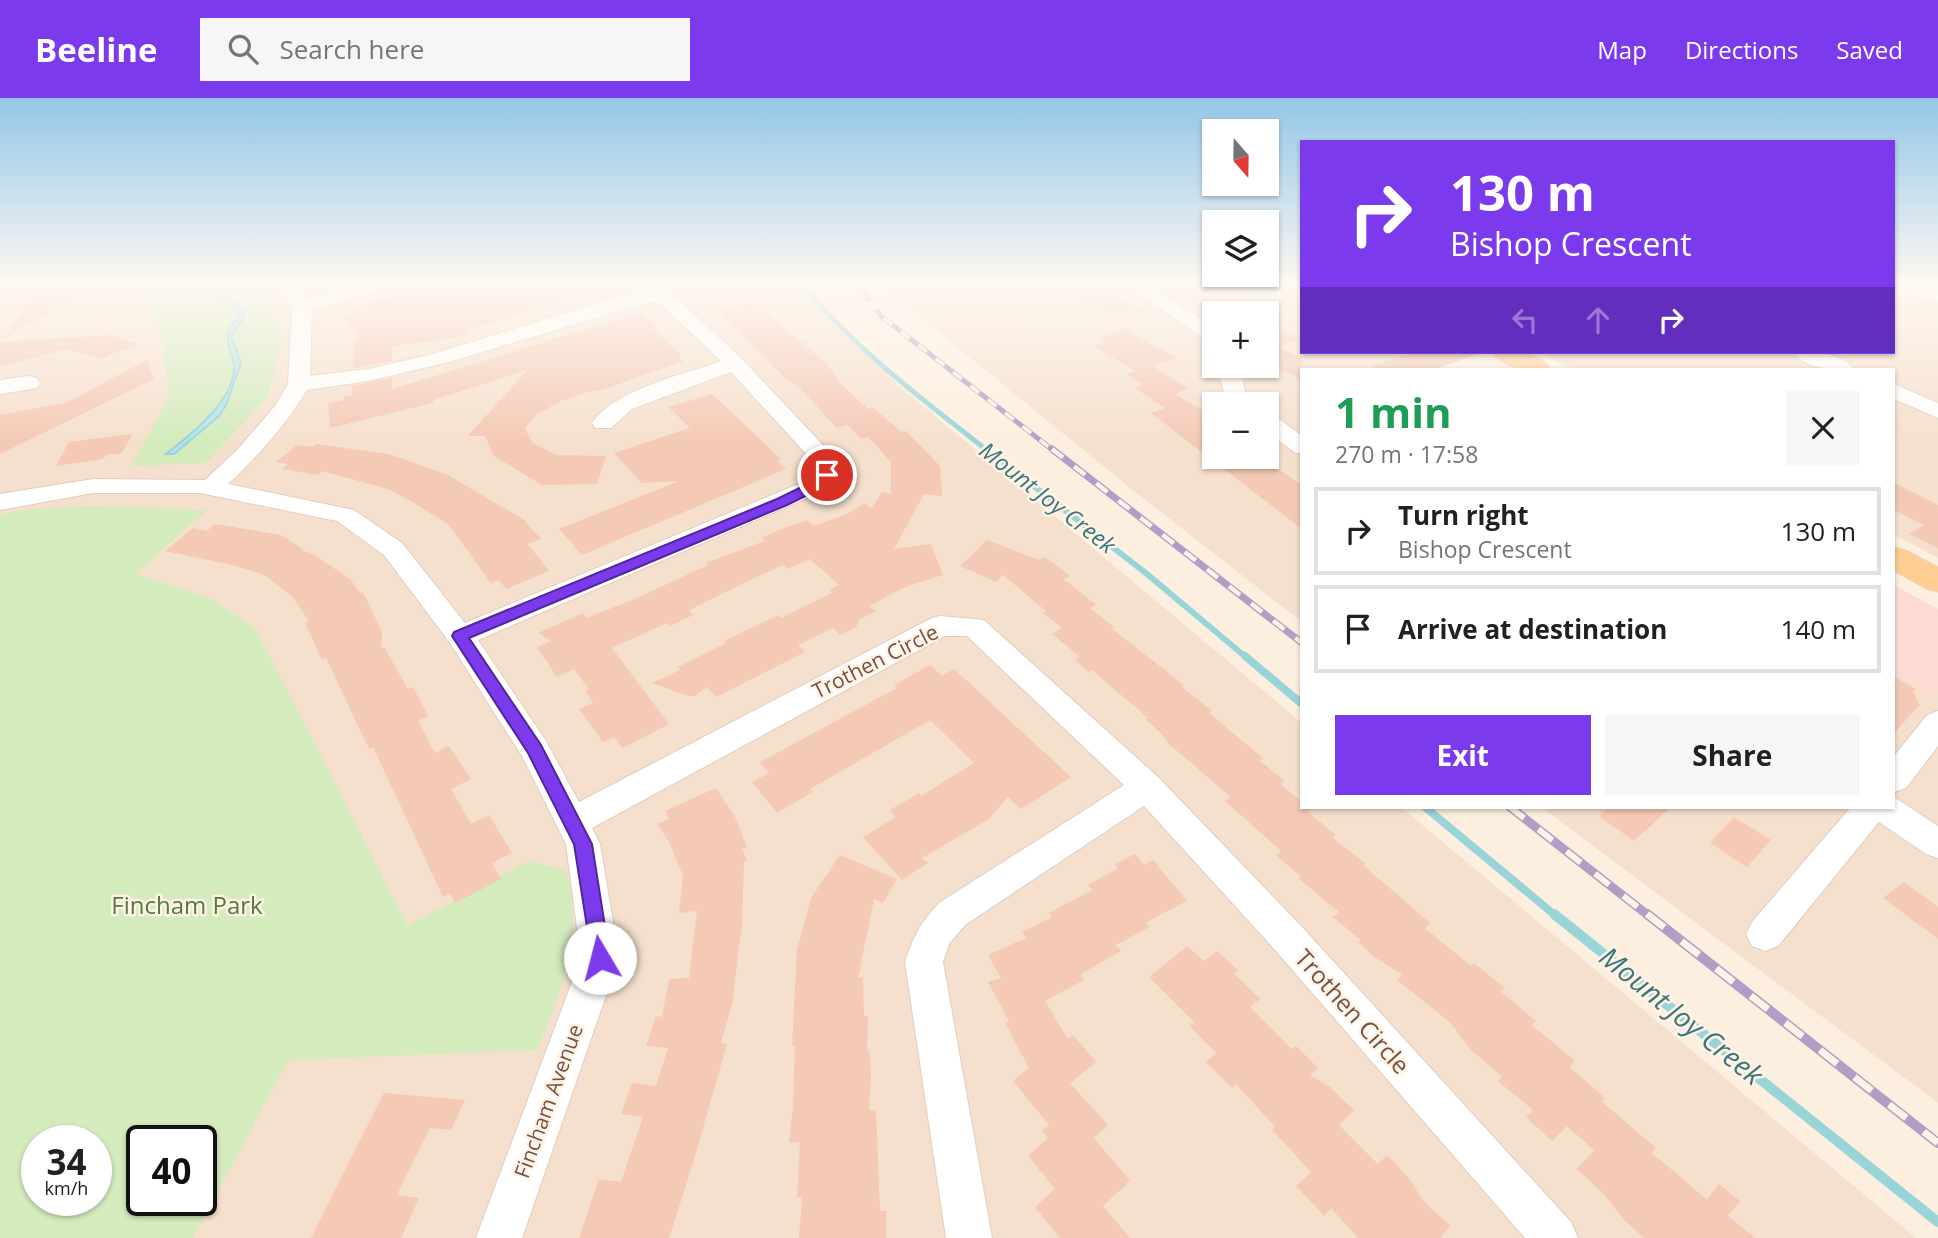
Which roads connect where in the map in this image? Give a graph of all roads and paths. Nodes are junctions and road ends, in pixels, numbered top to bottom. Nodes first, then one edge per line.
1 (301, 337) edge
2 (508, 337) edge
3 (708, 337) edge
4 (1509, 354) edge
5 (1808, 354) edge
6 (734, 363) junction
7 (1536, 368) edge
8 (1841, 368) edge
9 (29, 383) dead end
10 (299, 384) junction
11 (0, 387) edge
12 (1895, 391) edge
13 (1938, 411) edge
14 (603, 423) dead end
15 (1279, 430) edge
16 (1300, 446) edge
17 (209, 488) junction
18 (0, 502) edge
19 (1895, 558) edge
20 (1938, 581) edge
21 (460, 636) junction
22 (1938, 723) edge
23 (1895, 778) edge
24 (1147, 787) junction
25 (1869, 809) edge
26 (1886, 809) edge
27 (572, 822) junction
28 (1938, 844) edge
29 (1765, 934) dead end
30 (499, 1238) edge
31 (968, 1238) edge
32 (1555, 1238) edge

1 - 10 street
2 - 10 street
3 - 6 street
4 - 7 main road
5 - 8 street
6 - 14 street
6 - 21 street
9 - 11 street
10 - 17 street
12 - 13 street
15 - 16 street
17 - 18 street, Fincham Avenue
17 - 21 street, Fincham Avenue
19 - 20 main road
21 - 27 street, Fincham Avenue
22 - 23 street
24 - 27 street, Trothen Circle
24 - 31 street
24 - 32 street, Trothen Circle
25 - 29 street
26 - 28 street
27 - 30 street, Fincham Avenue

